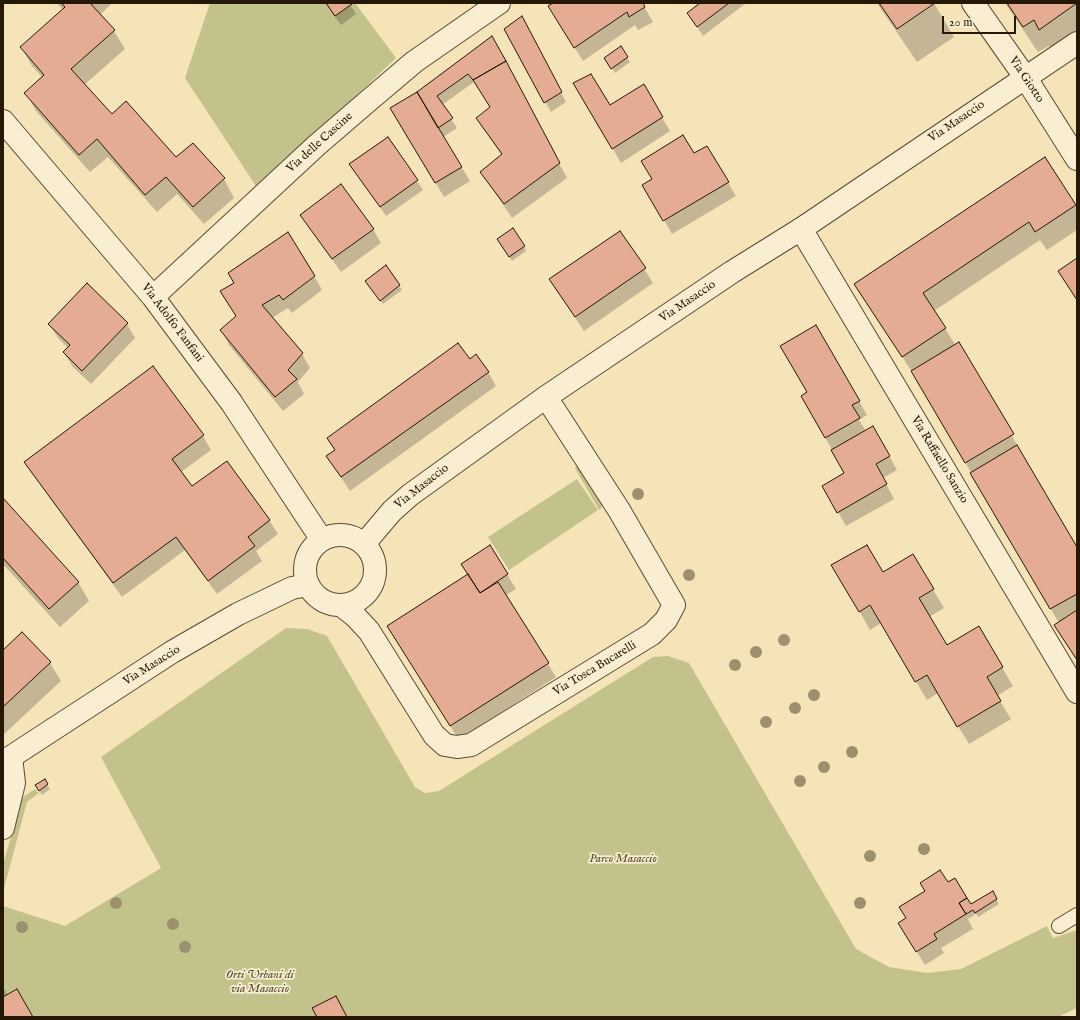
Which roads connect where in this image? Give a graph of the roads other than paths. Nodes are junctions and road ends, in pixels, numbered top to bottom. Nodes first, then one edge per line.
1 (499, 3) edge
2 (973, 3) edge
3 (1077, 42) edge
4 (1025, 76) junction
5 (3, 121) edge
6 (1077, 159) edge
7 (800, 229) junction
8 (153, 297) junction
9 (546, 396) junction
10 (322, 540) junction
11 (364, 544) junction
12 (308, 585) junction
13 (341, 605) junction
14 (1077, 692) edge
15 (7, 760) edge
16 (3, 828) edge
17 (1077, 915) edge
18 (1059, 926) dead end

1 - 8 street, Via delle Cascine
2 - 4 street, Via Giotto
3 - 4 street, Via Masaccio
4 - 6 street, Via Giotto
4 - 7 street, Via Masaccio
5 - 8 street, Via Adolfo Fanfani
7 - 9 street, Via Masaccio
7 - 14 street, Via Raffaello Sanzio
8 - 10 street, Via Adolfo Fanfani
9 - 11 street, Via Masaccio
9 - 13 street, Via Tosca Bucarelli
10 - 11 street
10 - 12 street
11 - 13 street
12 - 13 street
12 - 15 street, Via Masaccio
15 - 16 street
17 - 18 lane

